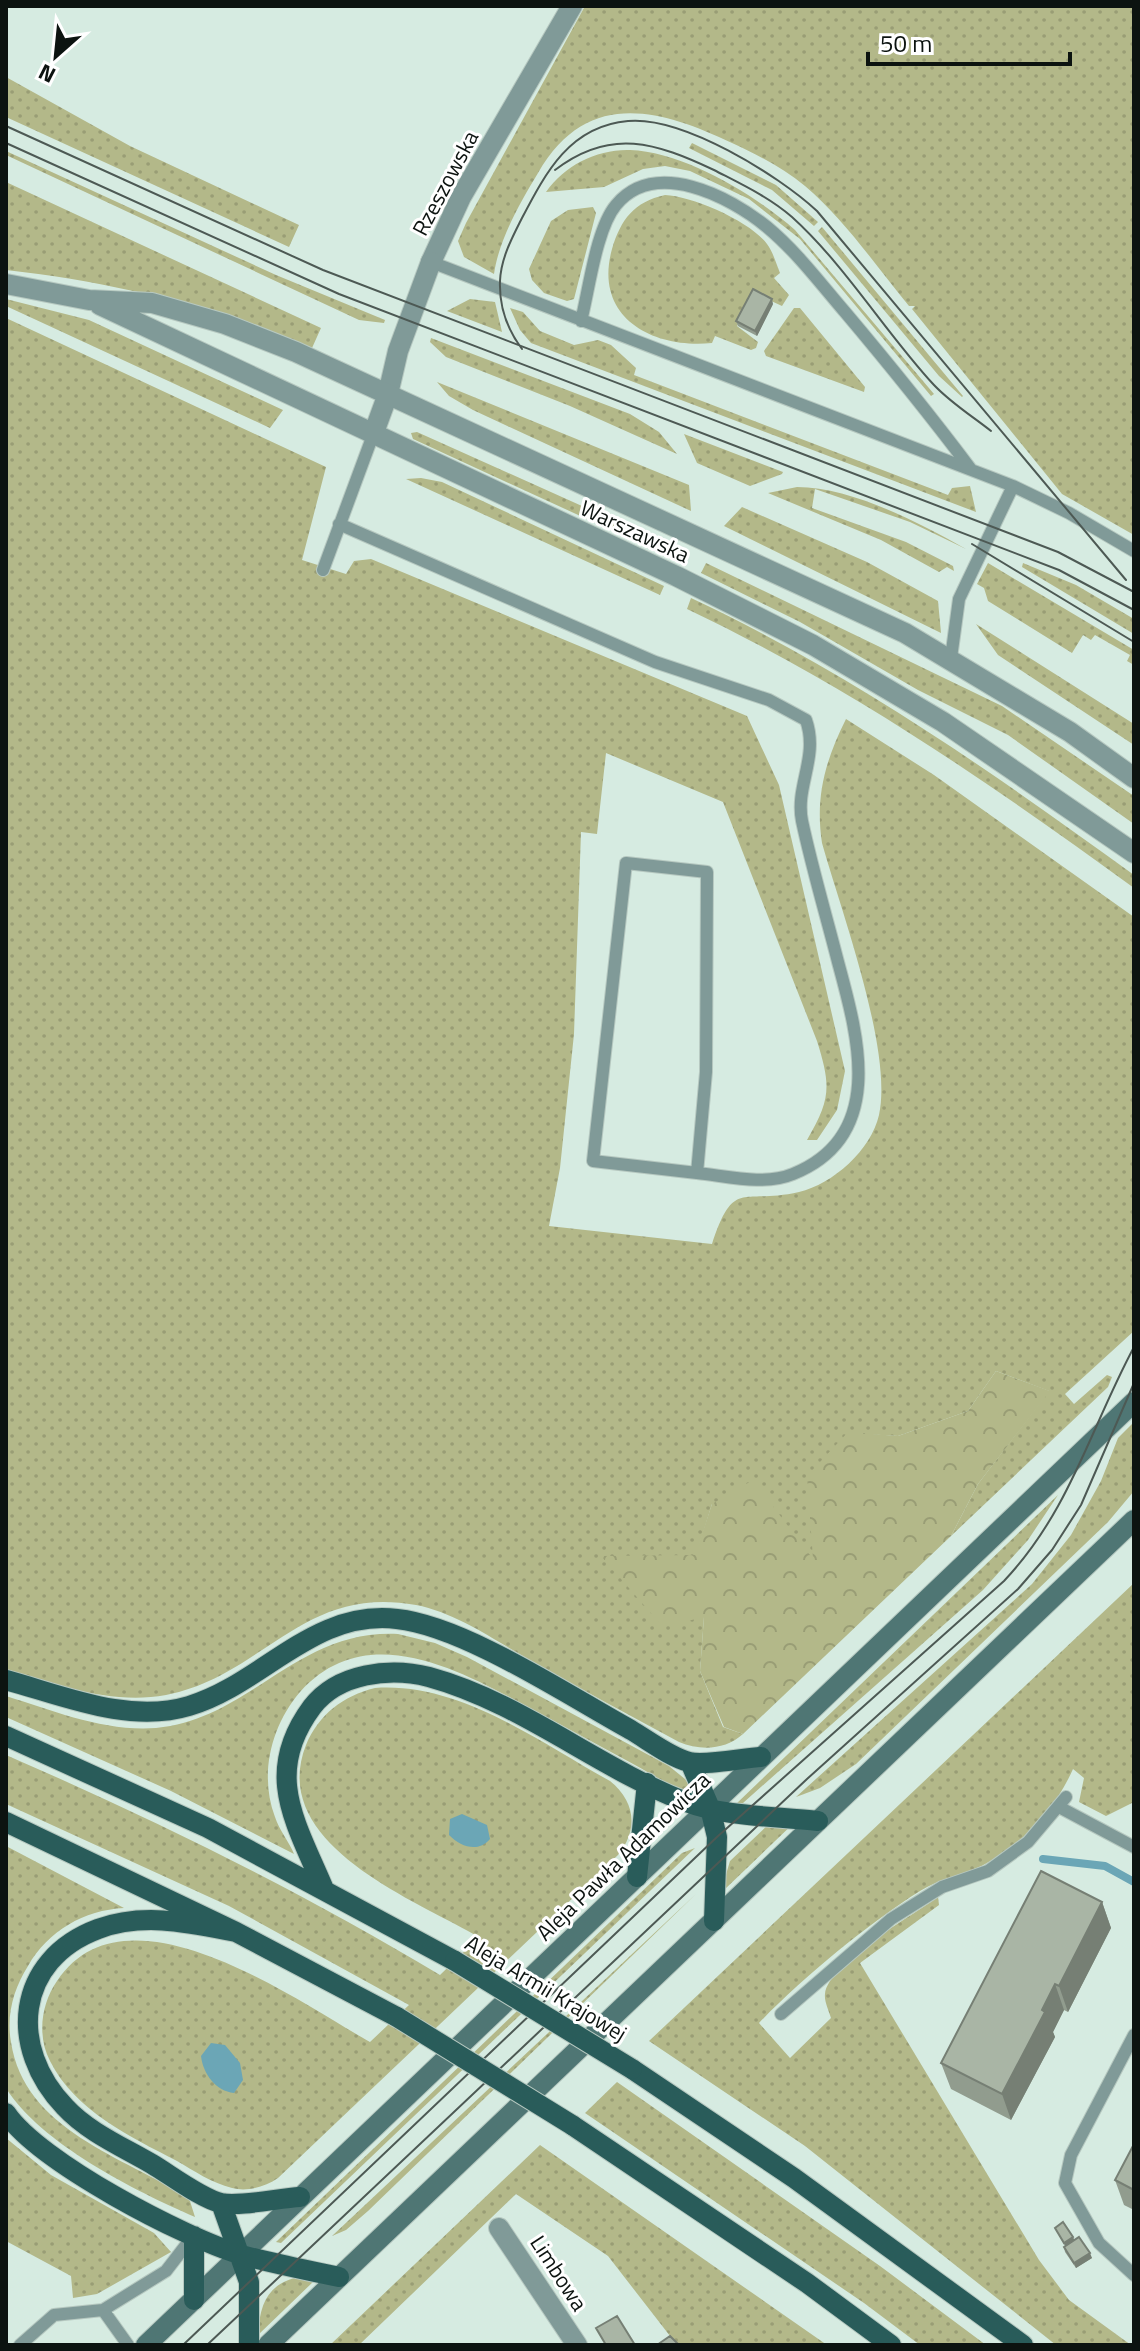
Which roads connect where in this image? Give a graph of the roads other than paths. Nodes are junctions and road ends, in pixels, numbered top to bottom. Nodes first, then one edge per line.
1 (572, 6) edge
2 (431, 262) junction
3 (6, 284) edge
4 (89, 300) junction
5 (581, 321) junction
6 (388, 394) junction
7 (373, 435) junction
8 (970, 468) junction
9 (1013, 486) junction
10 (339, 524) junction
11 (1134, 551) edge
12 (323, 570) dead end
13 (951, 658) junction
14 (1134, 778) edge
15 (1134, 853) edge
16 (697, 1173) junction
17 (1134, 1402) edge
18 (1134, 1520) edge
19 (6, 1680) edge
20 (6, 1736) edge
21 (761, 1757) junction
22 (690, 1762) junction
23 (647, 1783) junction
24 (710, 1808) junction
25 (818, 1821) junction
26 (6, 1822) edge
27 (1134, 1847) edge
28 (637, 1877) junction
29 (323, 1887) junction
30 (714, 1921) junction
31 (236, 1932) junction
32 (781, 2014) dead end
33 (1134, 2035) edge
34 (6, 2113) edge
35 (300, 2197) junction
36 (221, 2203) junction
37 (499, 2228) dead end
38 (194, 2236) junction
39 (241, 2255) junction
40 (1134, 2275) edge
41 (339, 2277) junction
42 (194, 2300) junction
43 (103, 2310) junction
44 (20, 2345) edge
45 (128, 2345) edge
46 (146, 2345) edge
47 (249, 2345) edge
48 (268, 2345) edge
49 (577, 2345) edge
50 (891, 2345) edge
51 (1023, 2345) edge

1 - 2 street, Rzeszowska
2 - 5 lane
2 - 6 street, Rzeszowska
3 - 4 street, Warszawska
4 - 6 street, Warszawska
4 - 7 street, Warszawska
5 - 8 lane
5 - 8 lane
6 - 7 street, Rzeszowska
6 - 13 street, Warszawska
7 - 10 lane
7 - 15 street, Warszawska
8 - 9 lane
9 - 11 lane
9 - 13 lane
10 - 12 lane
10 - 16 lane
13 - 14 street, Warszawska
16 - 16 lane
17 - 21 main road, Aleja Pawła Adamowicza
18 - 25 main road
19 - 22 main road
20 - 29 main road, Aleja Armii Krajowej
21 - 22 main road
21 - 24 main road, Aleja Pawła Adamowicza
22 - 24 main road
23 - 24 main road
23 - 28 main road
23 - 29 main road
24 - 25 main road
24 - 28 main road, Aleja Pawła Adamowicza
24 - 30 main road
25 - 30 main road
26 - 31 main road
27 - 32 lane
28 - 35 main road, Aleja Pawła Adamowicza
29 - 51 main road, Aleja Armii Krajowej, bridge
30 - 41 main road
31 - 36 main road
31 - 50 main road, bridge
33 - 40 lane
34 - 38 main road
35 - 36 main road
35 - 39 main road, Aleja Pawła Adamowicza
36 - 39 main road
37 - 49 street, Limbowa
38 - 39 main road
38 - 42 main road
38 - 43 lane
39 - 41 main road
39 - 42 main road, Aleja Pawła Adamowicza
39 - 47 main road
41 - 48 main road
42 - 46 main road, Aleja Pawła Adamowicza
43 - 44 lane
43 - 45 lane

